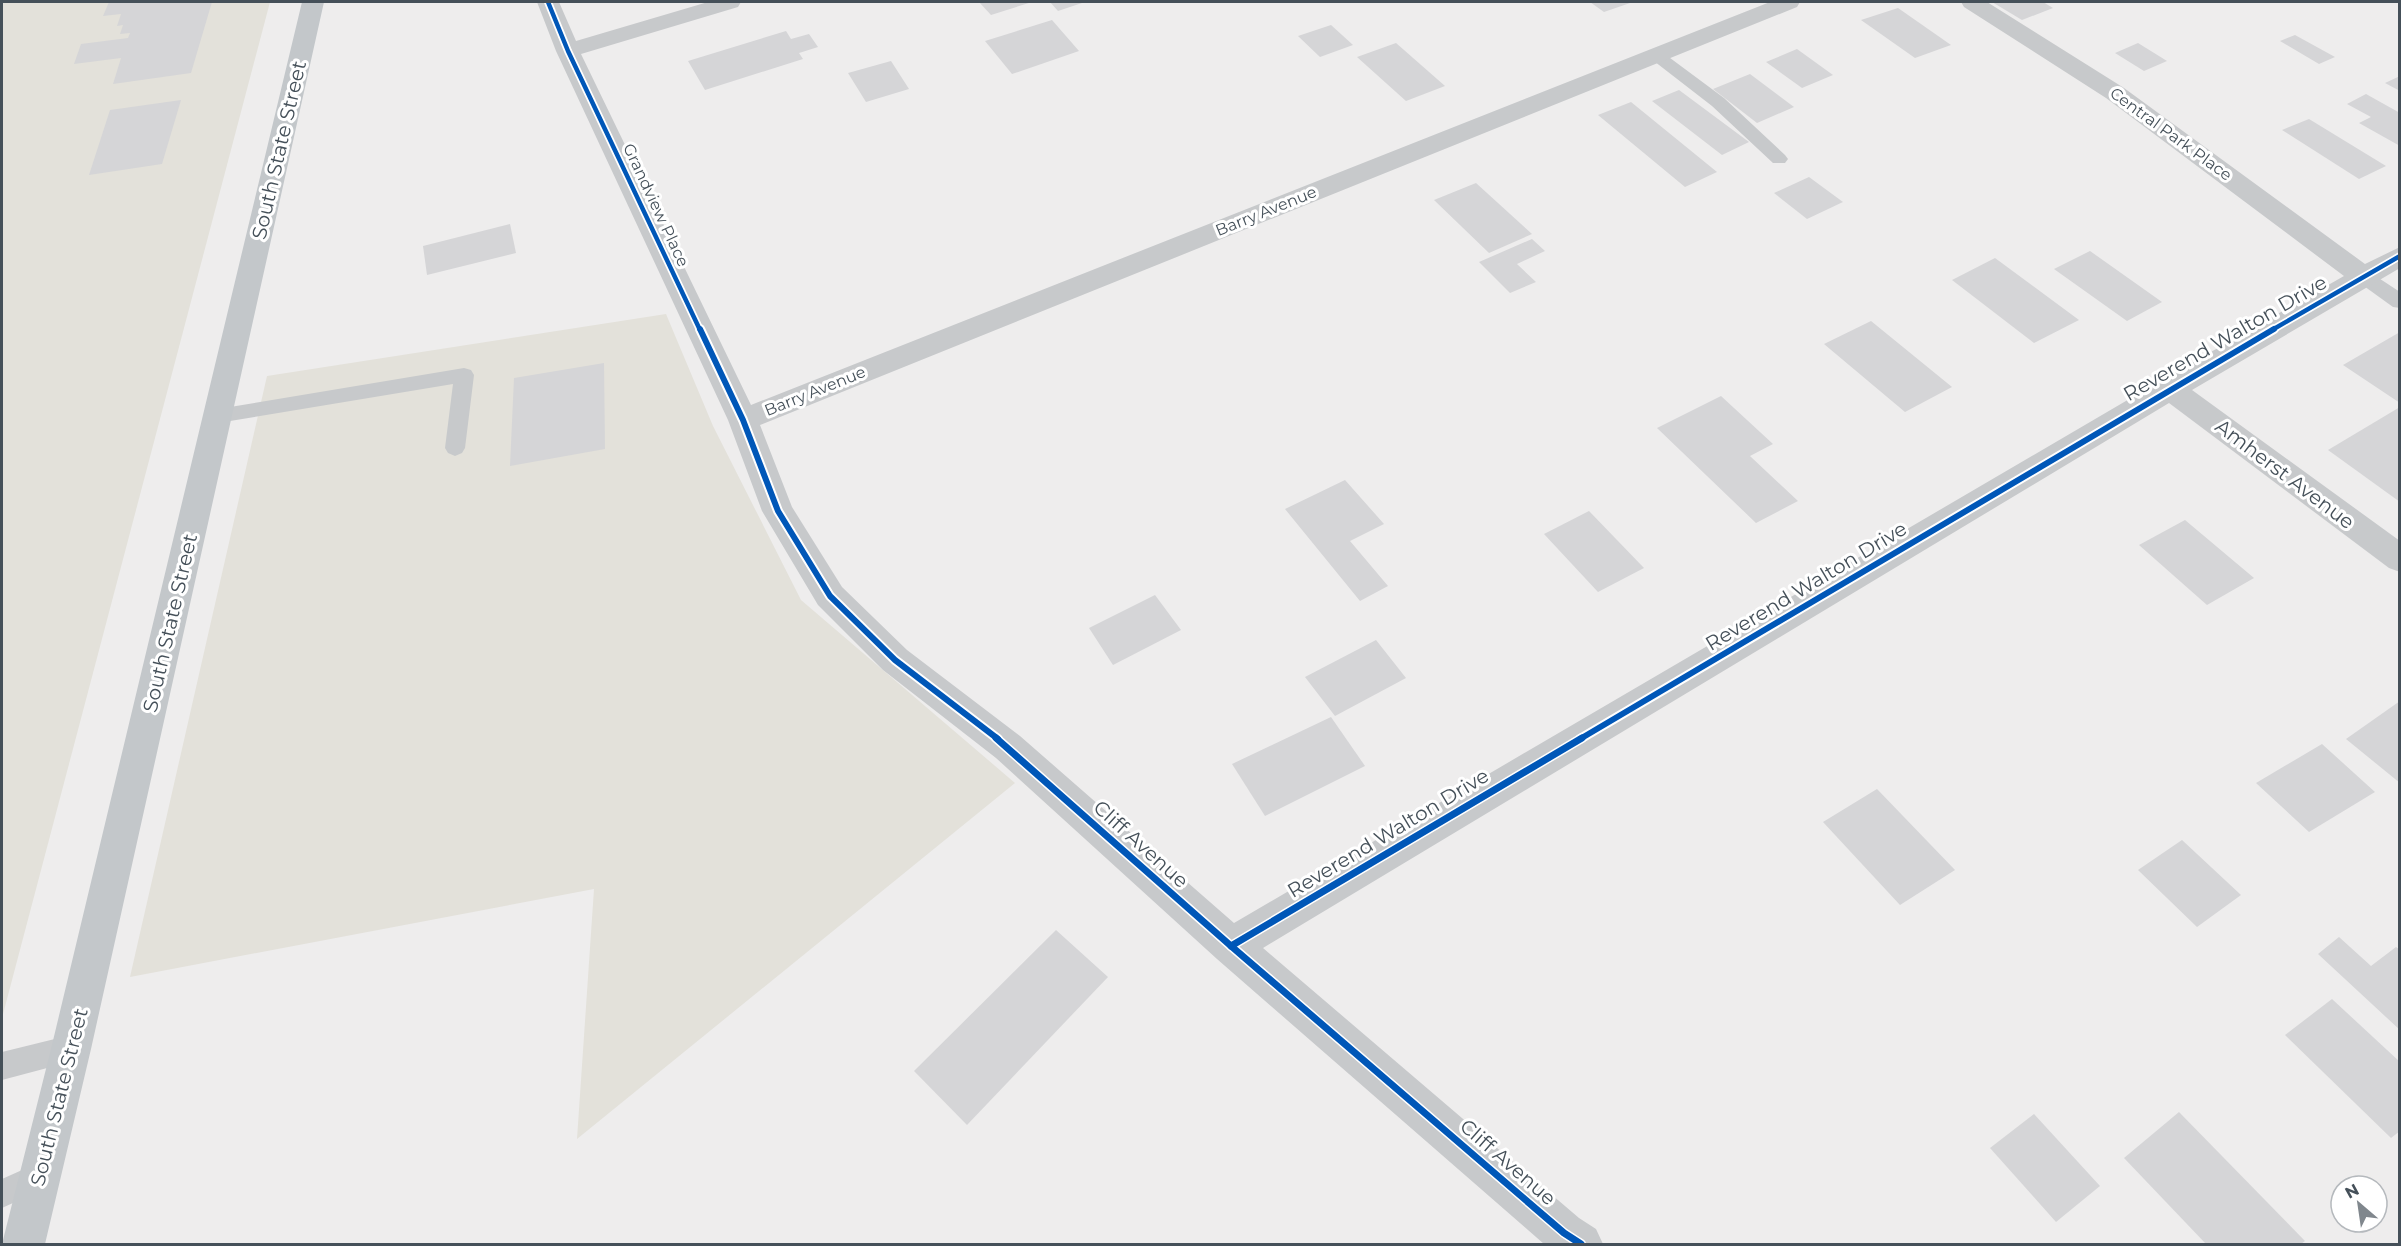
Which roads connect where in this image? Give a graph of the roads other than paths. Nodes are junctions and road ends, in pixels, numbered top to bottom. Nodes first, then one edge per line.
1 (313, 2) edge
2 (548, 2) edge
3 (730, 2) edge
4 (1789, 2) edge
5 (1972, 2) edge
6 (568, 51) junction
7 (1656, 55) junction
8 (1779, 159) dead end
9 (2400, 256) edge
10 (2364, 277) junction
11 (2400, 302) edge
12 (2170, 389) junction
13 (218, 416) junction
14 (743, 420) junction
15 (455, 448) dead end
16 (2400, 559) edge
17 (1231, 946) junction
18 (71, 1049) junction
19 (2, 1066) edge
20 (40, 1176) junction
21 (2, 1194) edge
22 (23, 1245) edge
23 (1581, 1245) edge

1 - 13 main road, South State Street
2 - 6 street, Grandview Place
3 - 6 street
4 - 7 street, Barry Avenue
5 - 10 street, Central Park Place
6 - 14 street, Grandview Place
7 - 8 lane
7 - 14 street, Barry Avenue
9 - 10 street, Reverend Walton Drive
10 - 11 lane
10 - 12 street, Reverend Walton Drive
12 - 16 street, Amherst Avenue
12 - 17 street, Reverend Walton Drive
13 - 15 lane
13 - 18 main road, South State Street
14 - 17 street, Cliff Avenue
17 - 23 street, Cliff Avenue
18 - 19 lane
18 - 20 main road, South State Street
20 - 21 lane
20 - 22 main road, South State Street

